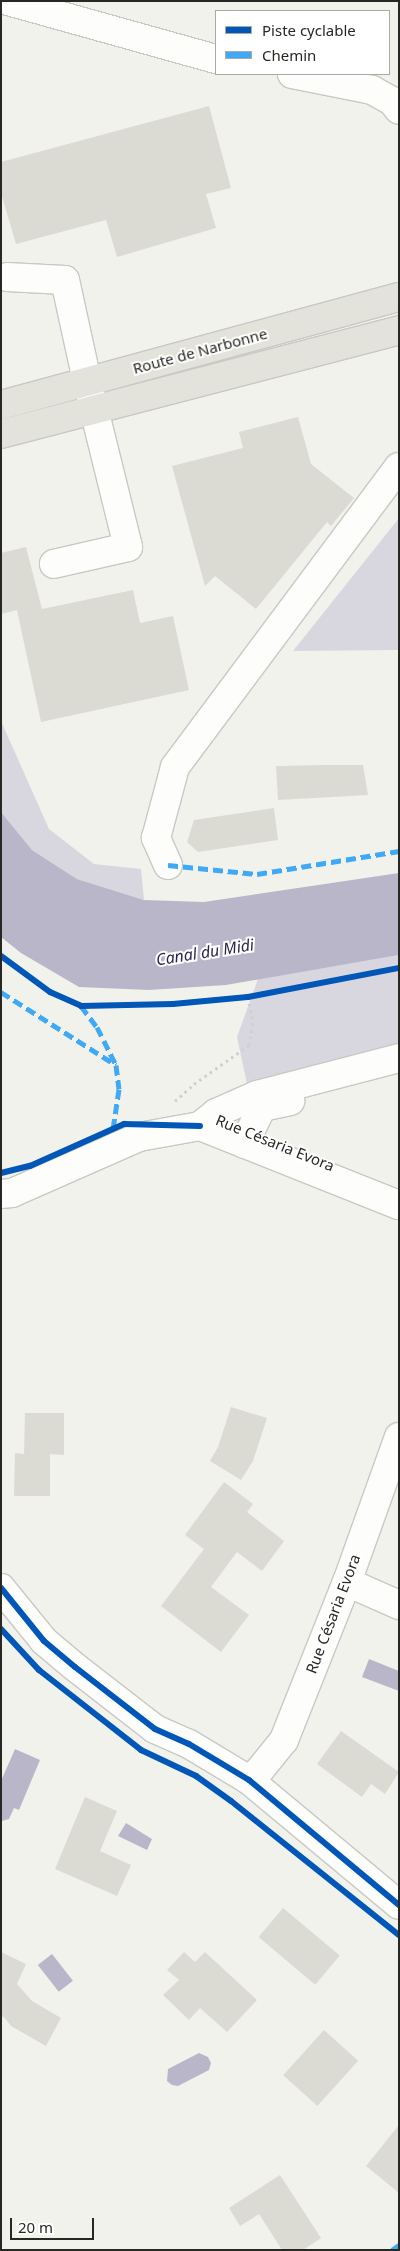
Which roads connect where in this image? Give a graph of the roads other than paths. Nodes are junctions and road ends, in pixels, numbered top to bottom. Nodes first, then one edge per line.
1 (8, 1) edge
2 (215, 59) edge
3 (297, 75) edge
4 (399, 110) edge
5 (7, 277) dead end
6 (399, 297) edge
7 (399, 330) edge
8 (87, 381) junction
9 (1, 405) edge
10 (95, 409) junction
11 (1, 434) edge
12 (399, 466) edge
13 (54, 564) dead end
14 (168, 865) dead end
15 (399, 1058) edge
16 (399, 1076) edge
17 (200, 1126) junction
18 (244, 1144) junction
19 (1, 1194) edge
20 (399, 1205) edge
21 (399, 1437) edge
22 (393, 1465) edge
23 (347, 1582) junction
24 (1, 1588) edge
25 (399, 1604) edge
26 (249, 1780) junction
27 (399, 1905) edge

1 - 2 street
3 - 4 street
5 - 8 street
6 - 8 main road, Route de Narbonne
7 - 10 main road, Route de Narbonne
8 - 9 main road, Route de Narbonne
8 - 10 street
10 - 11 main road, Route de Narbonne
10 - 13 street
12 - 14 street
15 - 17 street
16 - 18 street
17 - 18 street, Rue Césaria Evora
17 - 19 street, Rue Césaria Evora
18 - 20 street, Rue Césaria Evora
21 - 22 street, Rue Césaria Evora
22 - 23 street, Rue Césaria Evora
23 - 25 street
23 - 26 street, Rue Césaria Evora
24 - 26 street
26 - 27 street

